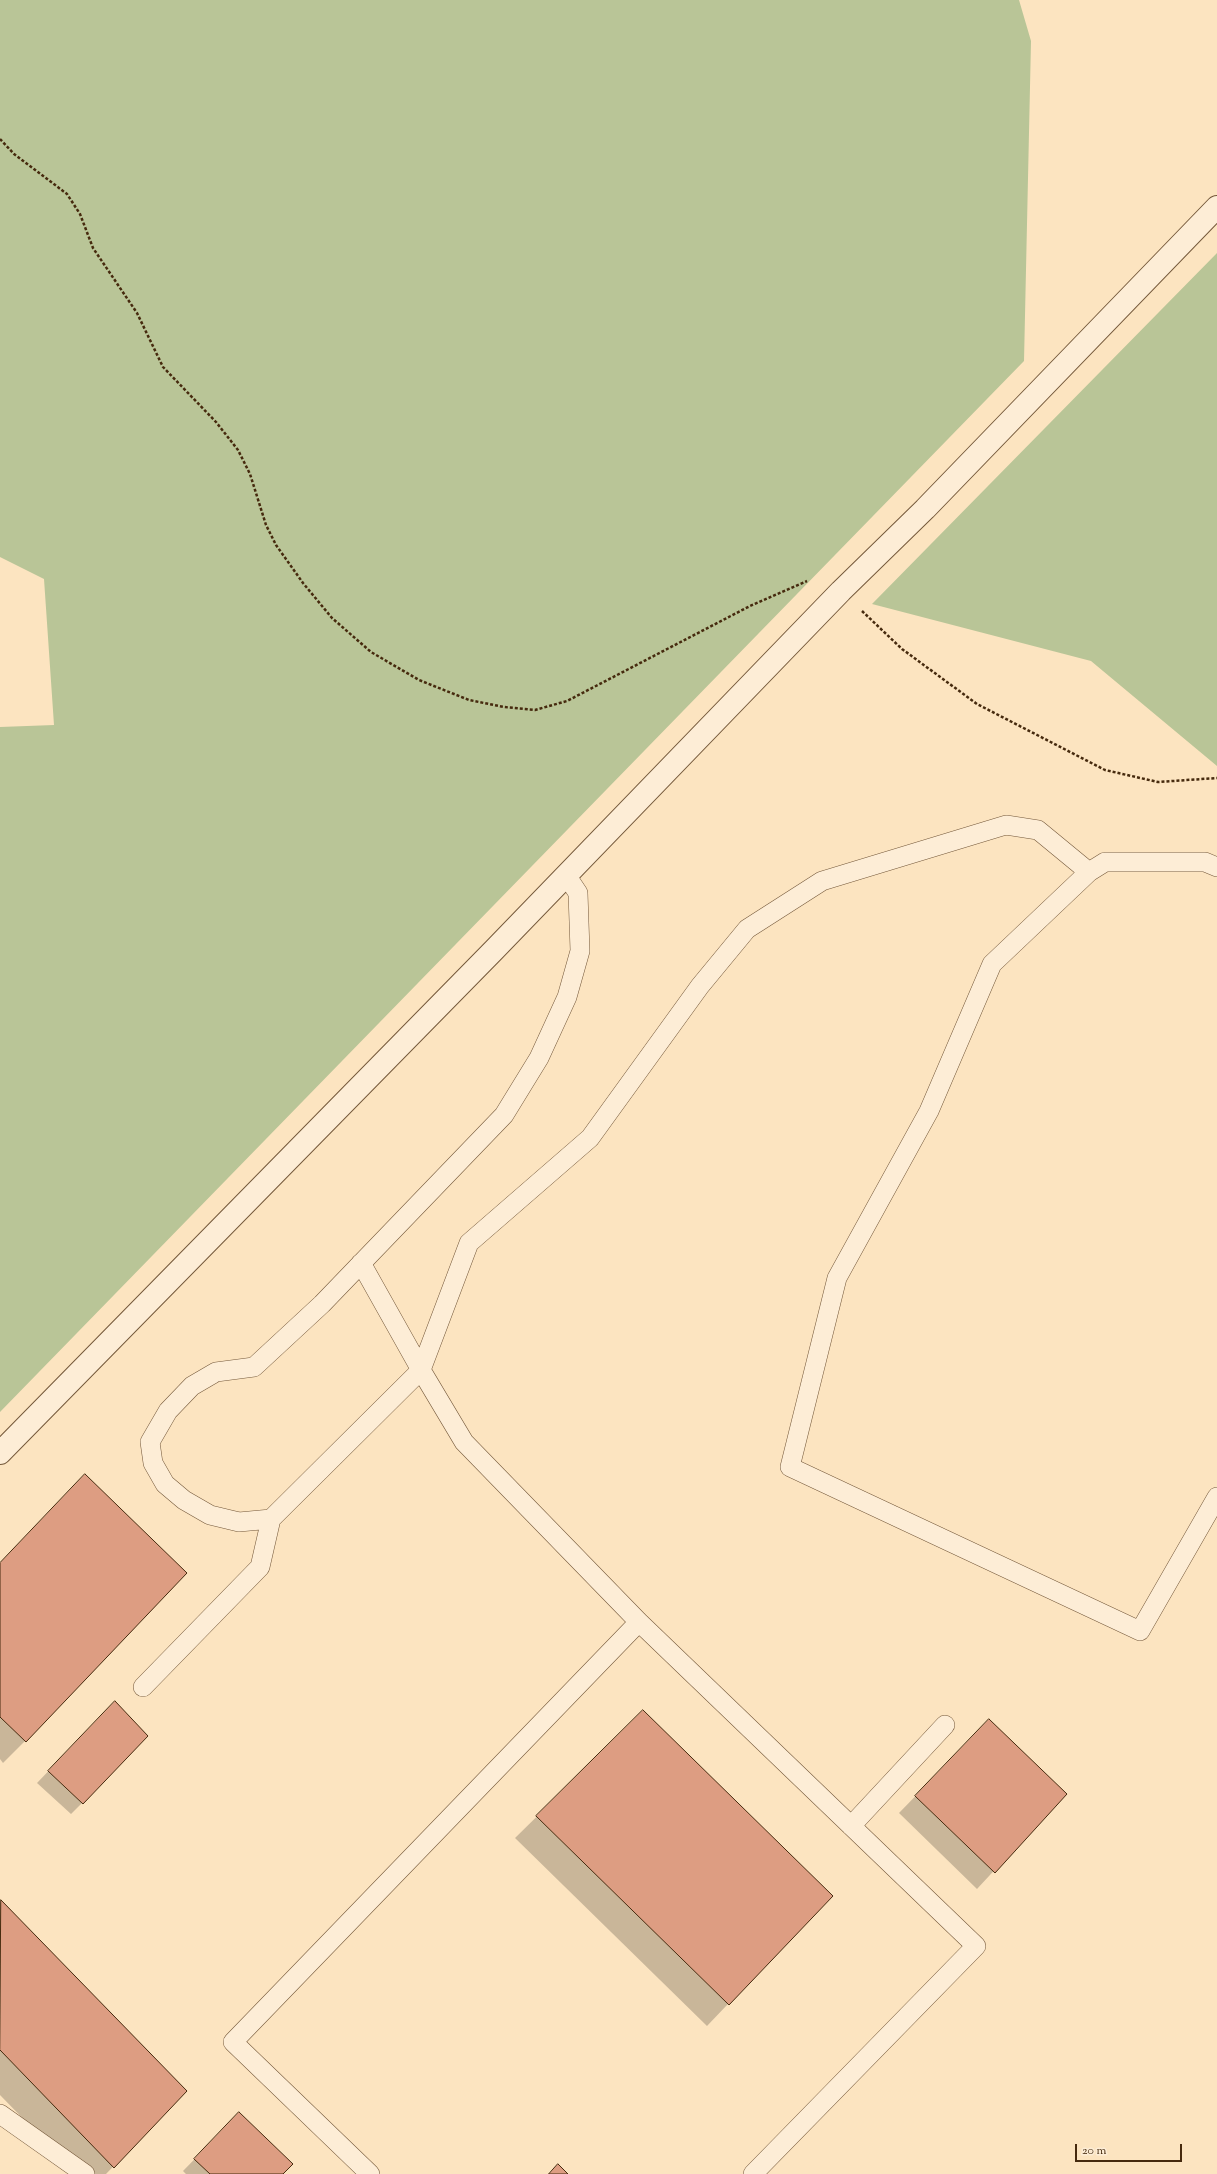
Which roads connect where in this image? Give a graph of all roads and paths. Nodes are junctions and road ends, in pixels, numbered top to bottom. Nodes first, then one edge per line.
1 (0, 139) edge
2 (1217, 207) edge
3 (841, 591) junction
4 (1217, 778) edge
5 (1217, 867) edge
6 (1089, 872) junction
7 (566, 875) junction
8 (361, 1263) junction
9 (421, 1370) junction
10 (0, 1453) edge
11 (1217, 1497) edge
12 (271, 1519) junction
13 (639, 1622) junction
14 (143, 1687) dead end
15 (945, 1725) dead end
16 (851, 1826) junction
17 (0, 2114) edge
18 (85, 2174) edge
19 (369, 2174) edge
20 (753, 2174) edge

1 - 3 path
2 - 3 street
3 - 4 path
3 - 7 street
5 - 6 lane
6 - 9 lane
6 - 11 lane
7 - 8 lane
7 - 10 street
8 - 9 lane
8 - 12 lane
9 - 12 lane
9 - 13 lane
12 - 14 lane
13 - 16 lane
13 - 19 lane
15 - 16 lane
16 - 20 lane
17 - 18 lane

